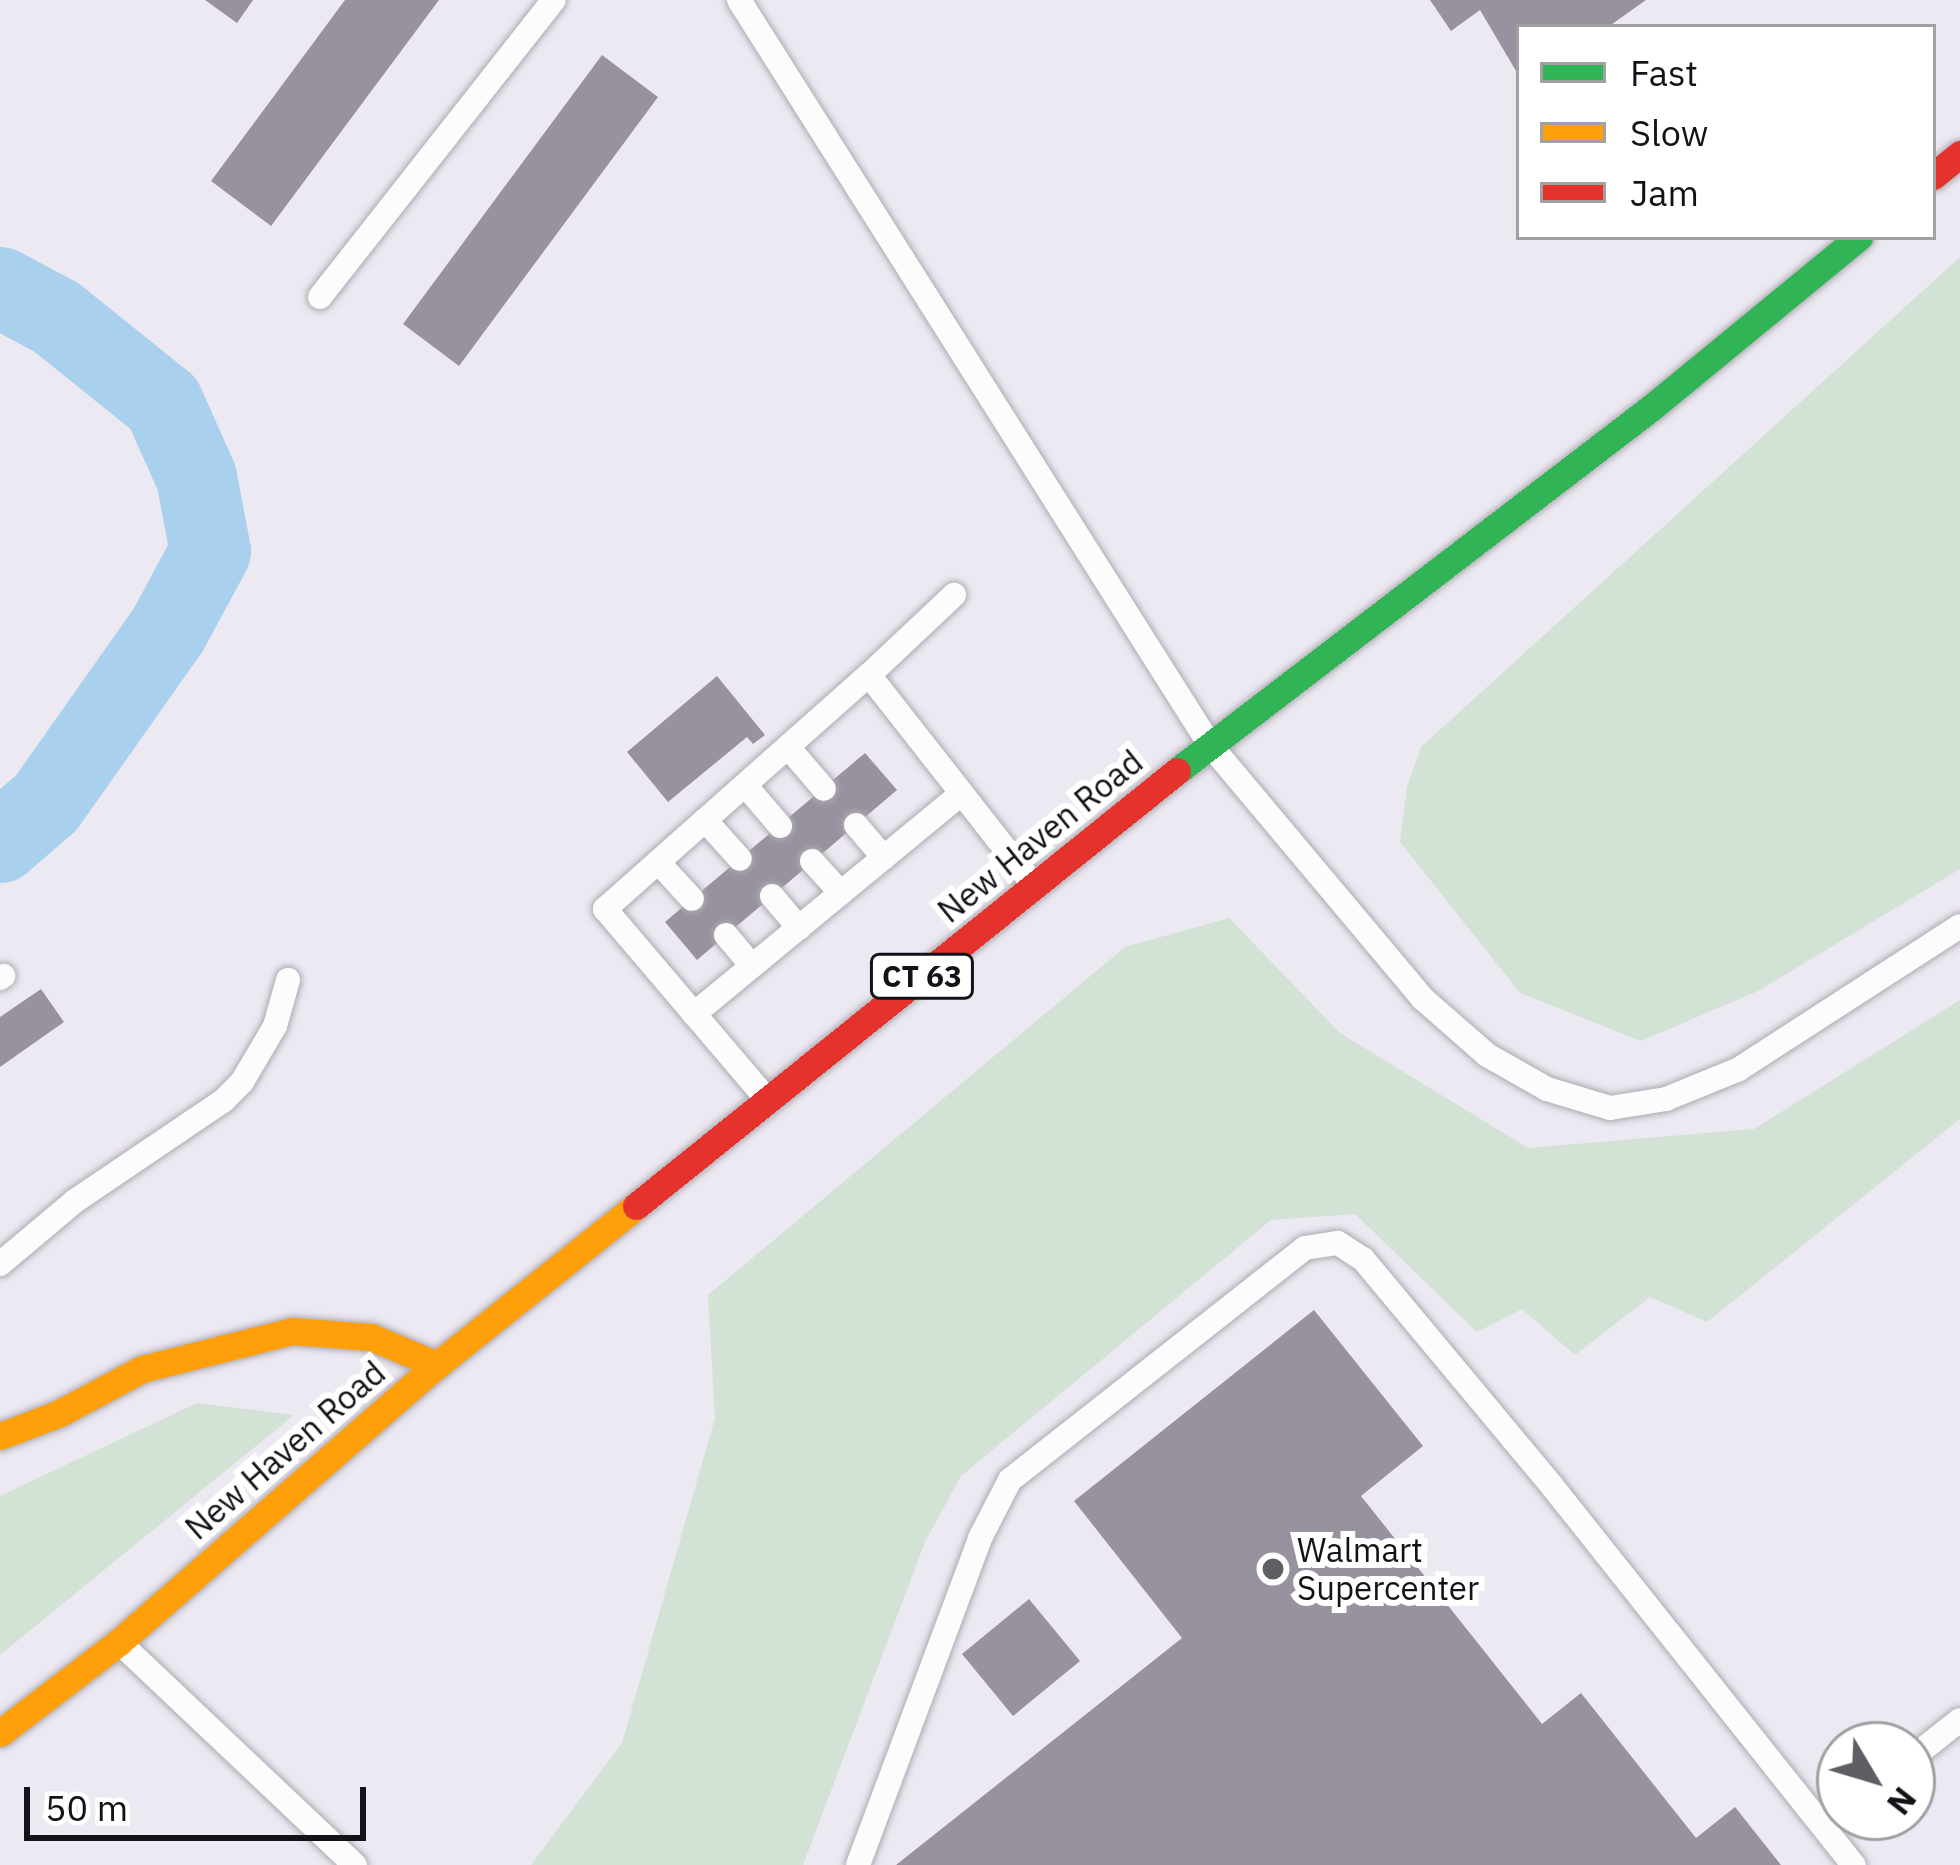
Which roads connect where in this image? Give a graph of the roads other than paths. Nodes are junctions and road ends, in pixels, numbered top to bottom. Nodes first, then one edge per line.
1 (554, 0) edge
2 (739, 0) edge
3 (1960, 154) edge
4 (1936, 174) edge
5 (1855, 240) edge
6 (320, 297) dead end
7 (954, 596) dead end
8 (869, 675) junction
9 (1210, 745) junction
10 (788, 747) junction
11 (745, 785) junction
12 (824, 789) dead end
13 (962, 794) junction
14 (705, 820) junction
15 (856, 825) dead end
16 (780, 826) dead end
17 (884, 858) junction
18 (740, 860) dead end
19 (812, 861) dead end
20 (658, 862) junction
21 (1035, 886) junction
22 (841, 893) junction
23 (772, 896) dead end
24 (692, 899) dead end
25 (1960, 926) edge
26 (799, 928) junction
27 (726, 935) dead end
28 (752, 966) junction
29 (288, 980) dead end
30 (694, 1014) junction
31 (768, 1100) junction
32 (0, 1264) edge
33 (437, 1365) junction
34 (0, 1436) edge
35 (119, 1642) junction
36 (1960, 1720) edge
37 (0, 1733) edge
38 (1936, 1740) edge
39 (1816, 1803) edge
40 (355, 1865) edge
41 (858, 1865) edge

1 - 6 lane
2 - 9 lane
3 - 4 main road
5 - 9 main road, New Haven Road / CT 63
7 - 8 lane
8 - 10 lane
8 - 13 lane
9 - 21 main road, New Haven Road / CT 63
9 - 25 lane
10 - 11 lane
10 - 12 lane
11 - 14 lane
11 - 16 lane
13 - 17 lane
13 - 21 lane
14 - 18 lane
14 - 20 lane
15 - 17 lane
17 - 22 lane
19 - 22 lane
20 - 24 lane
20 - 30 lane
21 - 31 main road, New Haven Road / CT 63
22 - 26 lane
23 - 26 lane
26 - 28 lane
27 - 28 lane
28 - 30 lane
29 - 32 lane
30 - 31 lane
31 - 33 main road, New Haven Road / CT 63
33 - 34 main road
33 - 35 main road, New Haven Road / CT 63
35 - 37 main road, New Haven Road / CT 63
35 - 40 lane
36 - 38 lane
39 - 41 lane

